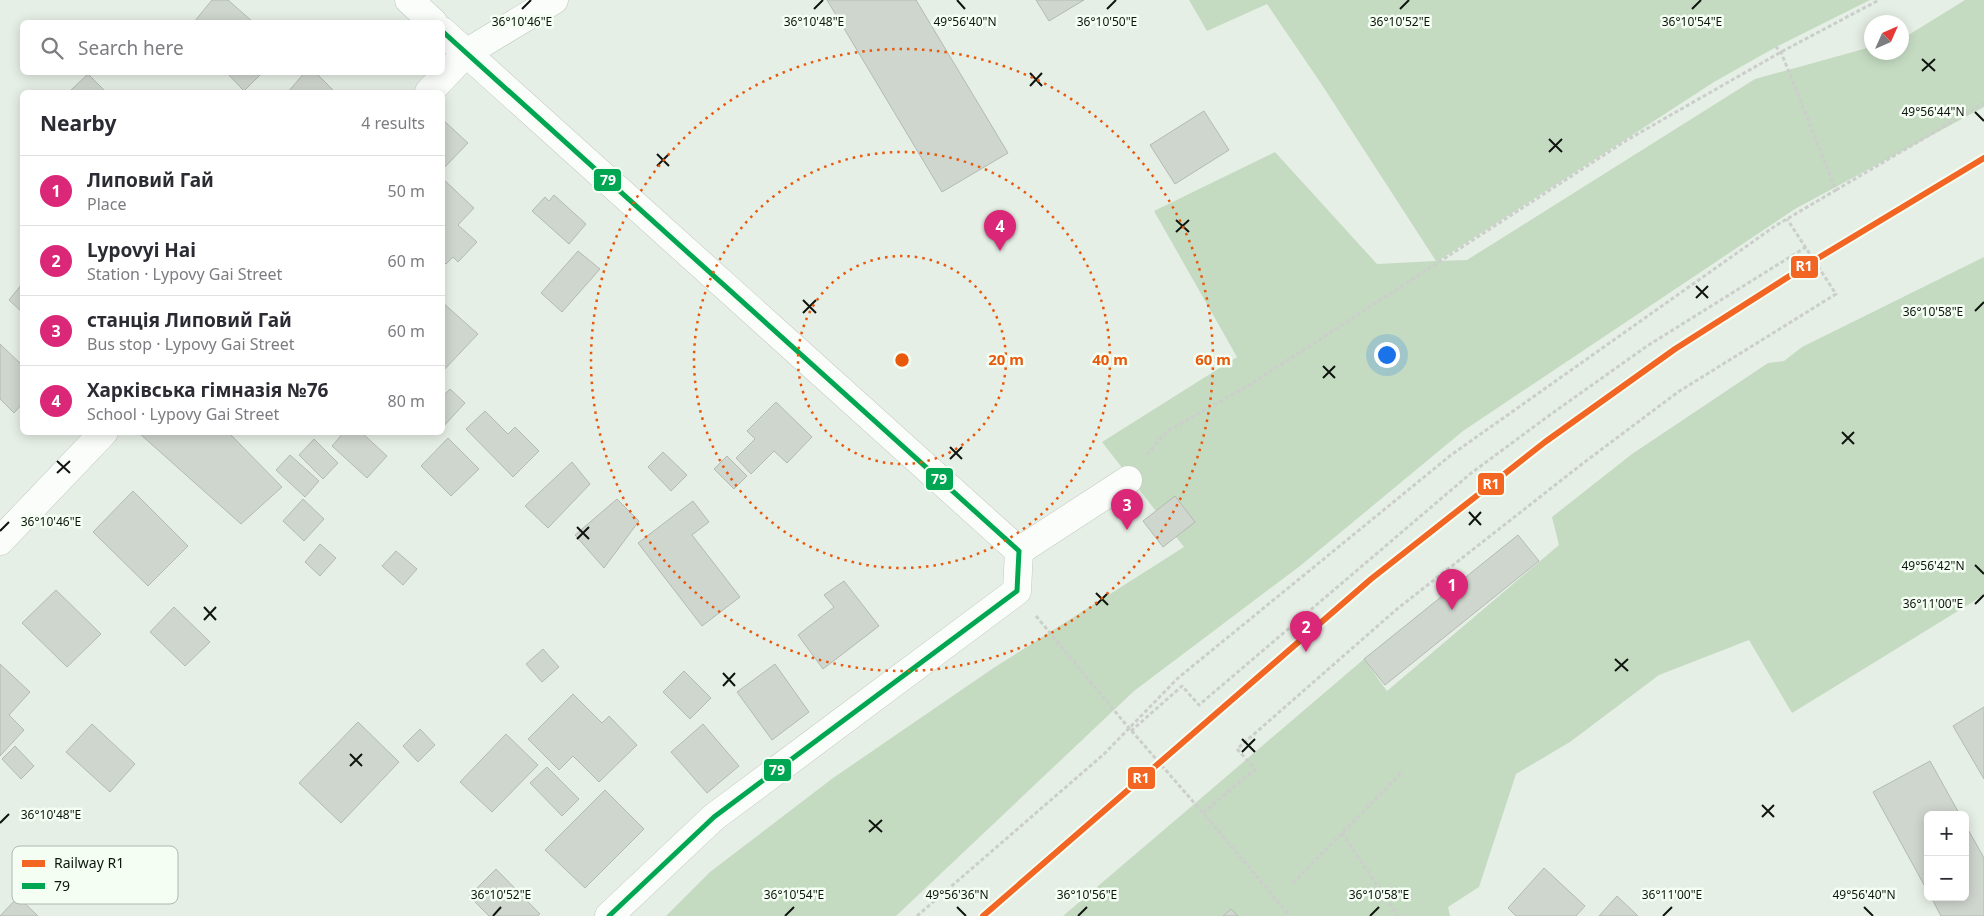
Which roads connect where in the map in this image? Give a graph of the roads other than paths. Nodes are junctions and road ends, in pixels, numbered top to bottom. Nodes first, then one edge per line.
1 (409, 0) edge
2 (554, 0) edge
3 (432, 20) edge
4 (445, 34) edge
5 (466, 53) junction
6 (431, 90) edge
7 (101, 435) edge
8 (1128, 480) road end
9 (0, 541) edge
10 (1019, 550) junction
11 (609, 916) edge

1 - 3 street
2 - 5 street
4 - 5 street
5 - 6 street
5 - 10 street
7 - 9 street
8 - 10 street
10 - 11 street

